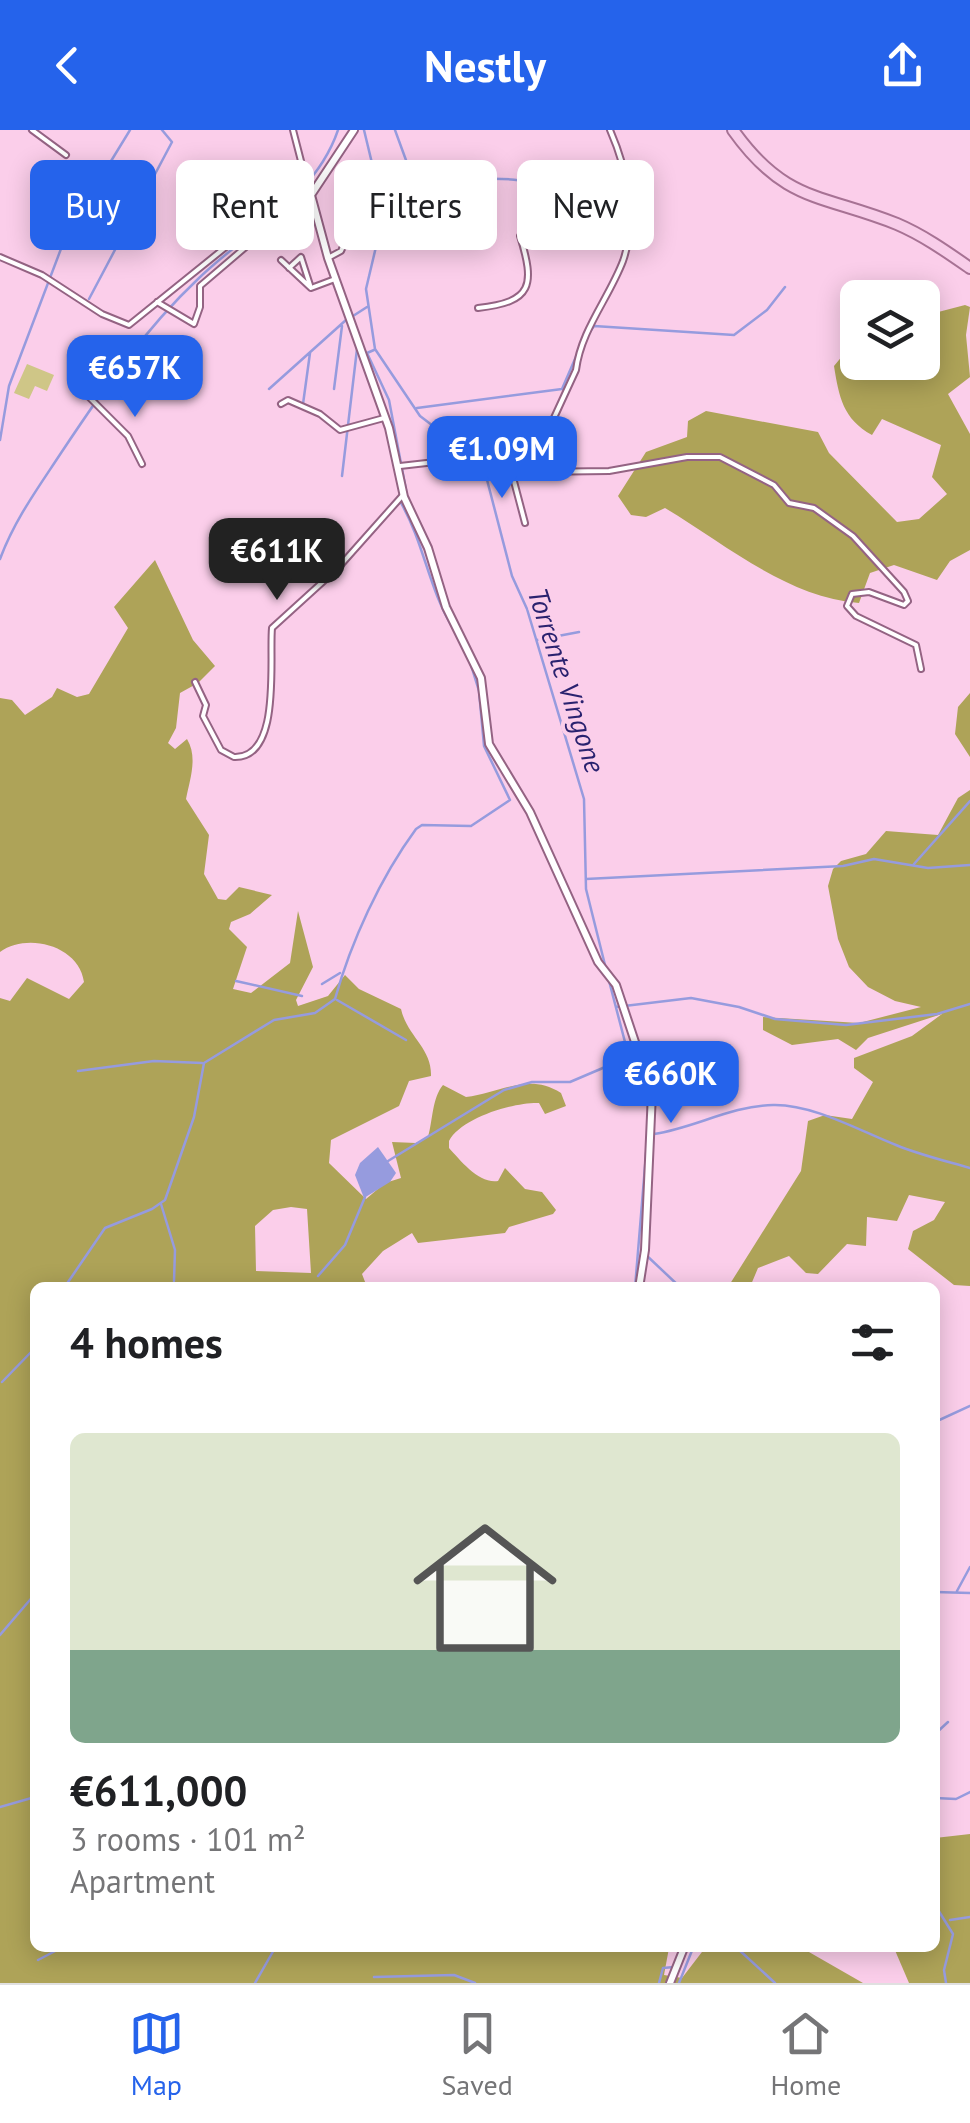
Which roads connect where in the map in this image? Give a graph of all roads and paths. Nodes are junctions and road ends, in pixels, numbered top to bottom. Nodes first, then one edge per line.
1 (32, 130) edge
2 (293, 130) edge
3 (354, 130) edge
4 (610, 130) edge
5 (733, 130) edge
6 (66, 155) dead end
7 (301, 160) edge
8 (622, 160) edge
9 (314, 181) edge
10 (314, 210) edge
11 (226, 250) edge
12 (240, 250) edge
13 (341, 250) edge
14 (524, 250) edge
15 (625, 250) edge
16 (0, 257) edge
17 (328, 258) junction
18 (282, 260) dead end
19 (289, 268) junction
20 (970, 268) edge
21 (336, 279) junction
22 (310, 287) junction
23 (156, 302) junction
24 (478, 308) dead end
25 (78, 386) dead end
26 (281, 404) dead end
27 (386, 418) junction
28 (142, 464) dead end
29 (398, 466) junction
30 (511, 470) junction
31 (529, 472) junction
32 (404, 495) junction
33 (525, 524) dead end
34 (922, 669) dead end
35 (195, 682) dead end
36 (640, 1282) edge
37 (682, 1952) edge
38 (670, 1983) edge

1 - 6 street
2 - 7 street
3 - 9 street
4 - 8 street
5 - 20 main road
10 - 17 street
11 - 23 street
12 - 23 street
13 - 17 street
14 - 24 street
15 - 31 street
16 - 23 street
17 - 21 street
18 - 19 street
19 - 22 street
19 - 22 street
21 - 22 street
21 - 27 street
25 - 28 street
26 - 27 street
27 - 29 street
29 - 30 street
29 - 32 street
30 - 31 street
30 - 33 street
31 - 34 street
32 - 35 street
32 - 36 street
37 - 38 street

